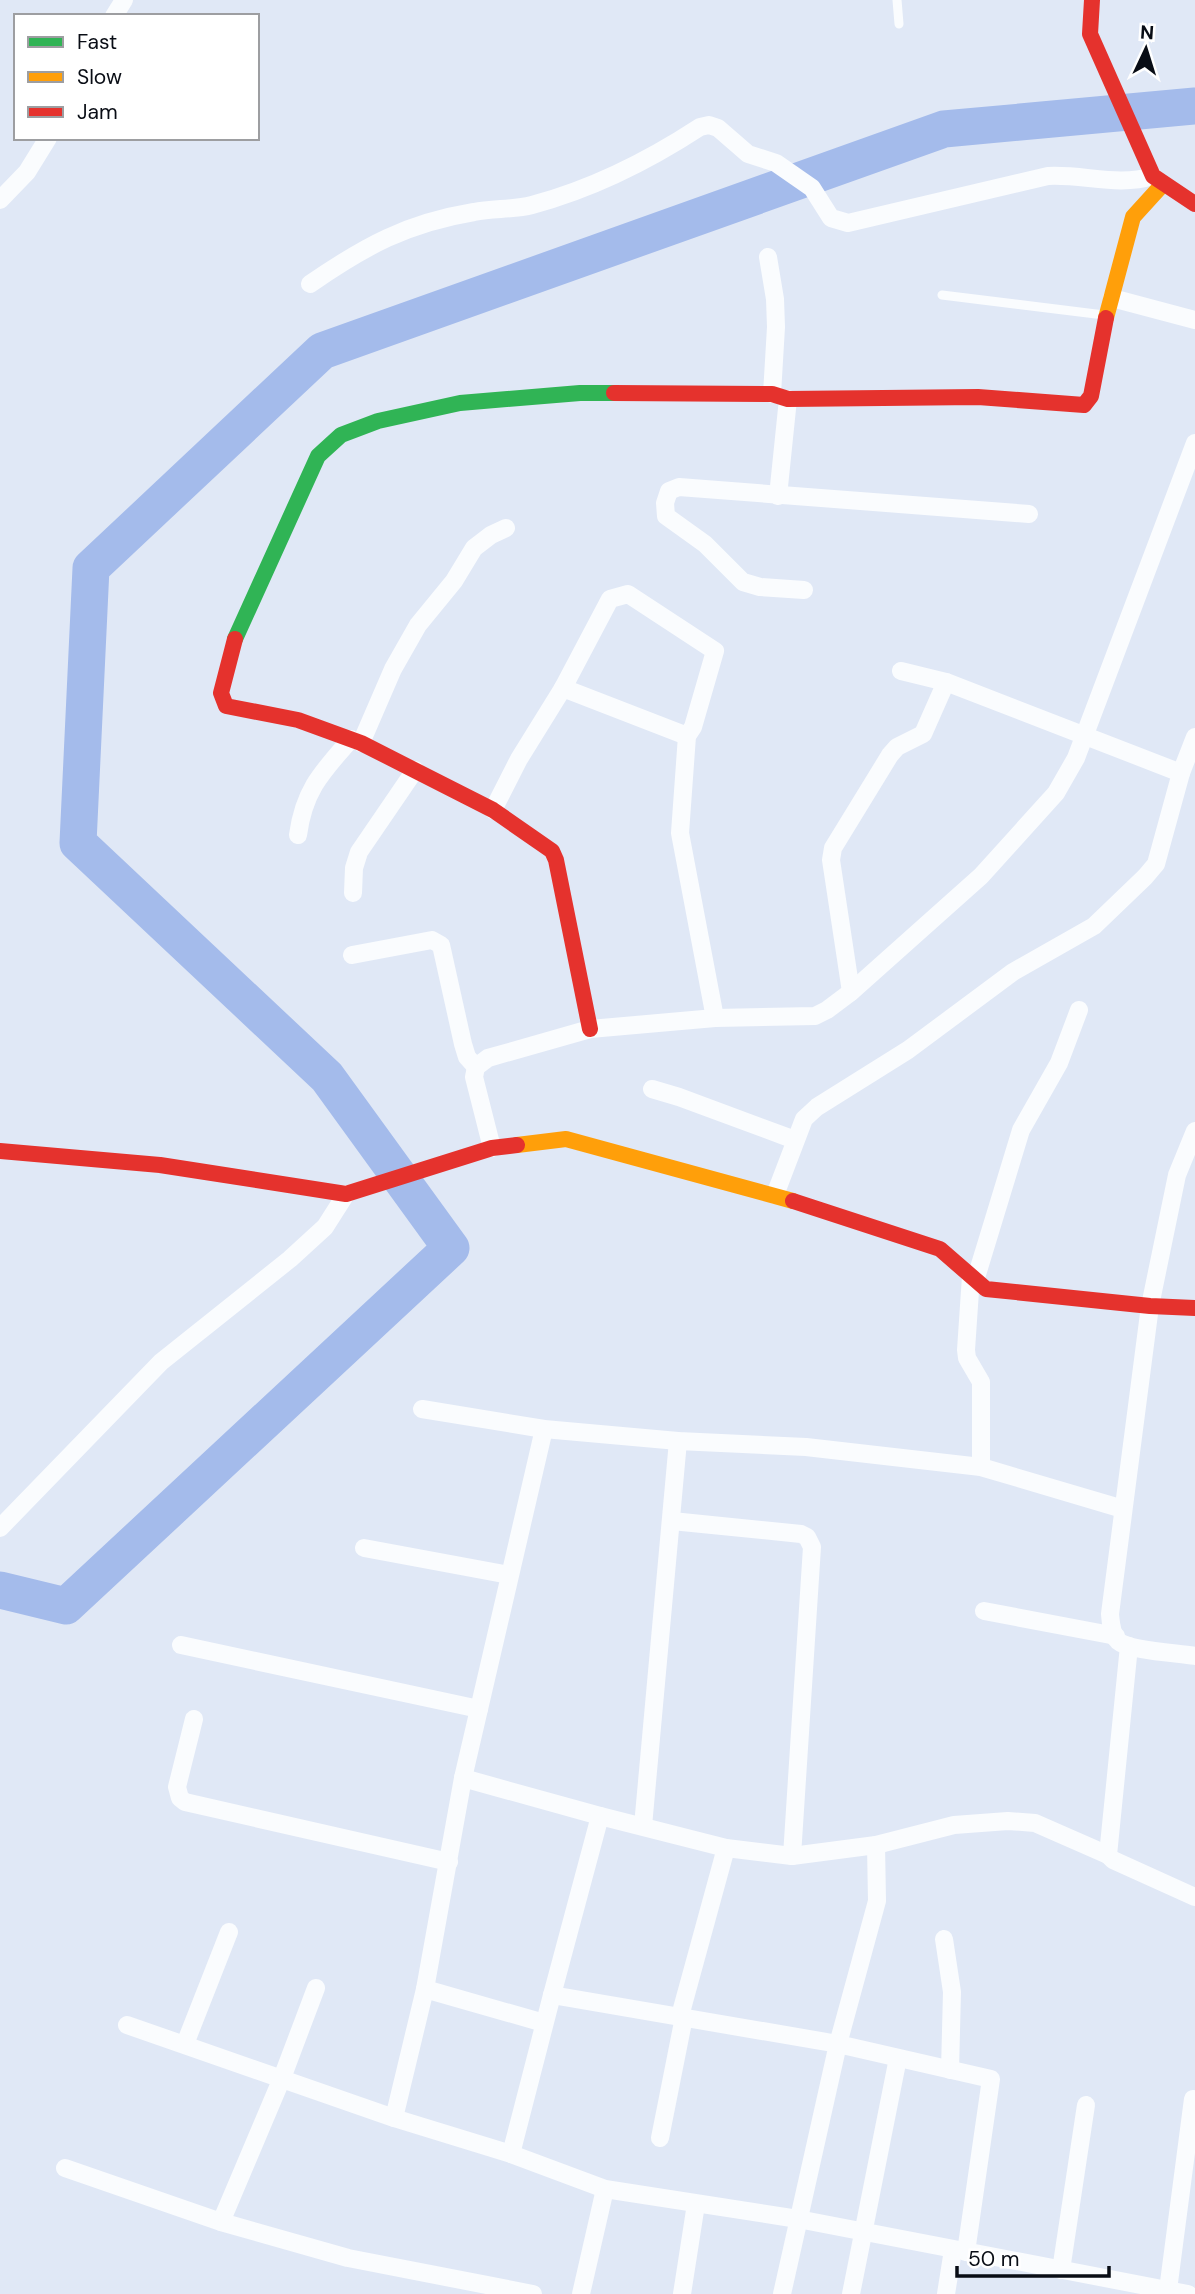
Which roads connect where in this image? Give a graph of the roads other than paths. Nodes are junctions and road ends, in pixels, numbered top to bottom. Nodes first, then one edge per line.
1 (897, 0) edge
2 (1092, 0) edge
3 (899, 24) dead end
4 (47, 140) edge
5 (1156, 178) junction
6 (0, 200) edge
7 (1195, 204) edge
8 (768, 257) dead end
9 (310, 284) dead end
10 (942, 295) dead end
11 (1110, 307) junction
12 (1195, 320) edge
13 (780, 396) junction
14 (1195, 443) edge
15 (778, 496) junction
16 (1029, 514) dead end
17 (506, 528) dead end
18 (804, 590) dead end
19 (901, 671) dead end
20 (946, 682) junction
21 (563, 688) junction
22 (1085, 735) junction
23 (687, 736) junction
24 (1195, 737) edge
25 (356, 741) junction
26 (415, 770) junction
27 (1181, 773) junction
28 (493, 810) junction
29 (298, 835) dead end
30 (353, 893) dead end
31 (352, 955) dead end
32 (851, 992) junction
33 (1079, 1010) dead end
34 (715, 1018) junction
35 (590, 1030) junction
36 (475, 1067) junction
37 (652, 1089) dead end
38 (1195, 1130) edge
39 (795, 1140) junction
40 (492, 1147) junction
41 (0, 1151) edge
42 (347, 1193) junction
43 (775, 1195) junction
44 (973, 1278) junction
45 (1150, 1306) junction
46 (1195, 1308) edge
47 (422, 1409) dead end
48 (544, 1429) junction
49 (678, 1441) junction
50 (981, 1467) junction
51 (1123, 1508) junction
52 (672, 1521) junction
53 (0, 1528) edge
54 (364, 1548) dead end
55 (509, 1576) junction
56 (984, 1611) dead end
57 (1122, 1641) junction
58 (181, 1645) dead end
59 (1195, 1656) edge
60 (479, 1709) junction
61 (194, 1719) dead end
62 (463, 1778) junction
63 (600, 1816) junction
64 (643, 1826) junction
65 (876, 1844) junction
66 (726, 1848) junction
67 (1108, 1855) junction
68 (792, 1856) junction
69 (449, 1863) junction
70 (1195, 1897) edge
71 (229, 1932) dead end
72 (944, 1939) dead end
73 (316, 1988) dead end
74 (425, 1989) junction
75 (552, 1995) junction
76 (682, 2017) junction
77 (544, 2023) junction
78 (127, 2025) dead end
79 (185, 2044) junction
80 (838, 2044) junction
81 (898, 2058) junction
82 (950, 2070) junction
83 (282, 2078) junction
84 (1193, 2099) edge
85 (1086, 2105) dead end
86 (394, 2118) junction
87 (660, 2138) dead end
88 (510, 2154) junction
89 (65, 2168) dead end
90 (605, 2189) junction
91 (696, 2204) junction
92 (797, 2219) junction
93 (221, 2222) junction
94 (864, 2231) junction
95 (959, 2251) junction
96 (1062, 2270) junction
97 (1168, 2290) junction
98 (533, 2294) edge
99 (581, 2294) edge
100 (682, 2294) edge
101 (782, 2294) edge
102 (851, 2294) edge
103 (946, 2294) edge
104 (1188, 2294) edge

1 - 3 lane
2 - 5 street
4 - 6 street
5 - 7 street
5 - 9 street
5 - 11 street
8 - 13 street
10 - 11 lane
11 - 12 street
11 - 13 street
13 - 15 street
13 - 25 street
14 - 22 street
15 - 16 street
15 - 18 street
17 - 25 street
19 - 20 street
20 - 22 street
20 - 32 street
21 - 23 street
21 - 23 street
21 - 28 street
22 - 27 street
22 - 32 street
23 - 34 street
24 - 27 street
25 - 26 street
25 - 29 street
26 - 28 street
26 - 30 street
27 - 39 street
28 - 35 street
31 - 36 street
32 - 34 street
33 - 44 street
34 - 35 street
35 - 36 street
36 - 40 street
37 - 39 street
38 - 45 street
39 - 43 street
40 - 42 street
40 - 43 street
41 - 42 street
42 - 53 street
43 - 44 street
44 - 45 street
44 - 50 street
45 - 46 street
45 - 51 street
47 - 48 street
48 - 49 street
48 - 55 street
49 - 50 street
49 - 52 street
50 - 51 street
51 - 57 street
52 - 64 street
52 - 68 street
54 - 55 street
55 - 60 street
56 - 57 street
57 - 59 street
57 - 67 street
58 - 60 street
60 - 62 street
61 - 69 street
62 - 63 street
62 - 69 street
63 - 64 street
63 - 75 street
64 - 66 street
65 - 67 street
65 - 68 street
65 - 80 street
66 - 68 street
66 - 76 street
67 - 70 street
69 - 74 street
71 - 79 street
72 - 82 street
73 - 83 street
74 - 77 street
74 - 86 street
75 - 76 street
75 - 77 street
76 - 80 street
76 - 87 street
77 - 88 street
78 - 79 street
79 - 83 street
80 - 81 street
80 - 92 street
81 - 82 street
81 - 94 street
82 - 95 street
83 - 86 street
83 - 93 street
84 - 97 street
85 - 96 street
86 - 88 street
88 - 90 street
89 - 93 street
90 - 91 street
90 - 99 street
91 - 92 street
91 - 100 street
92 - 94 street
92 - 101 street
93 - 98 street
94 - 95 street
94 - 102 street
95 - 96 street
95 - 103 street
96 - 97 street
97 - 104 street

